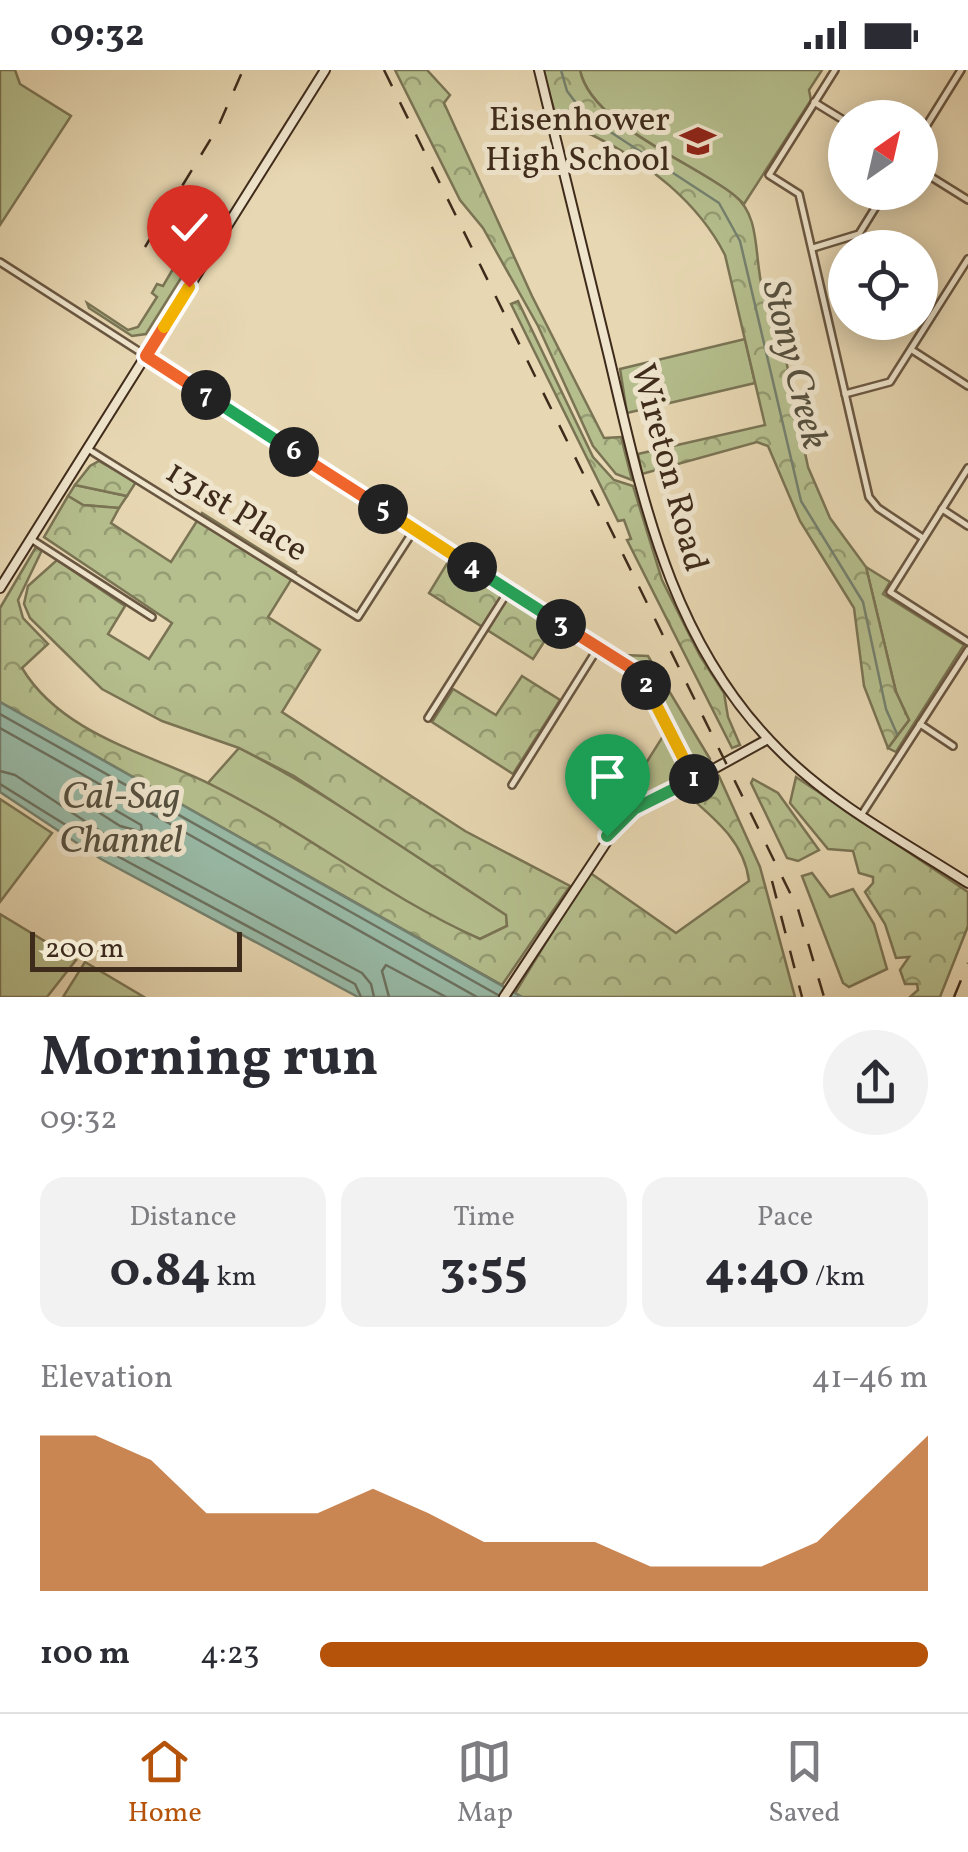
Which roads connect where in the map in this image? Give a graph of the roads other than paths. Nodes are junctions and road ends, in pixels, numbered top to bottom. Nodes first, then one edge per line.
1 (325, 70) edge
2 (539, 70) edge
3 (835, 70) edge
4 (962, 70) edge
5 (814, 102) junction
6 (938, 108) edge
7 (828, 111) edge
8 (938, 181) edge
9 (968, 200) edge
10 (874, 210) edge
11 (813, 248) junction
12 (968, 259) edge
13 (0, 262) edge
14 (912, 350) junction
15 (146, 356) junction
16 (968, 386) edge
17 (845, 394) junction
18 (88, 448) junction
19 (968, 468) edge
20 (942, 509) junction
21 (968, 526) edge
22 (414, 529) junction
23 (924, 538) junction
24 (30, 539) junction
25 (0, 588) edge
26 (509, 590) junction
27 (152, 617) dead end
28 (968, 642) edge
29 (598, 648) junction
30 (968, 650) edge
31 (428, 718) dead end
32 (920, 724) junction
33 (768, 738) junction
34 (954, 746) dead end
35 (694, 778) junction
36 (512, 785) dead end
37 (862, 814) junction
38 (968, 883) edge
39 (504, 997) edge

1 - 15 street
2 - 33 street, Wireton Road
3 - 5 street
4 - 6 street
5 - 7 street
5 - 11 street
8 - 9 street
10 - 11 street
11 - 17 street
12 - 14 street
13 - 15 street
14 - 16 street
14 - 17 street
15 - 18 street
15 - 22 street
17 - 23 street
18 - 22 street, 131st Place
18 - 24 street
19 - 20 street
20 - 21 street
20 - 23 street
22 - 26 street
23 - 28 street
24 - 25 street
24 - 27 street
26 - 29 street
26 - 31 street
29 - 35 street
29 - 36 street
30 - 32 street
32 - 34 street
32 - 37 street
33 - 35 street
33 - 37 street, Wireton Road
35 - 39 street
37 - 38 street, Wireton Road

